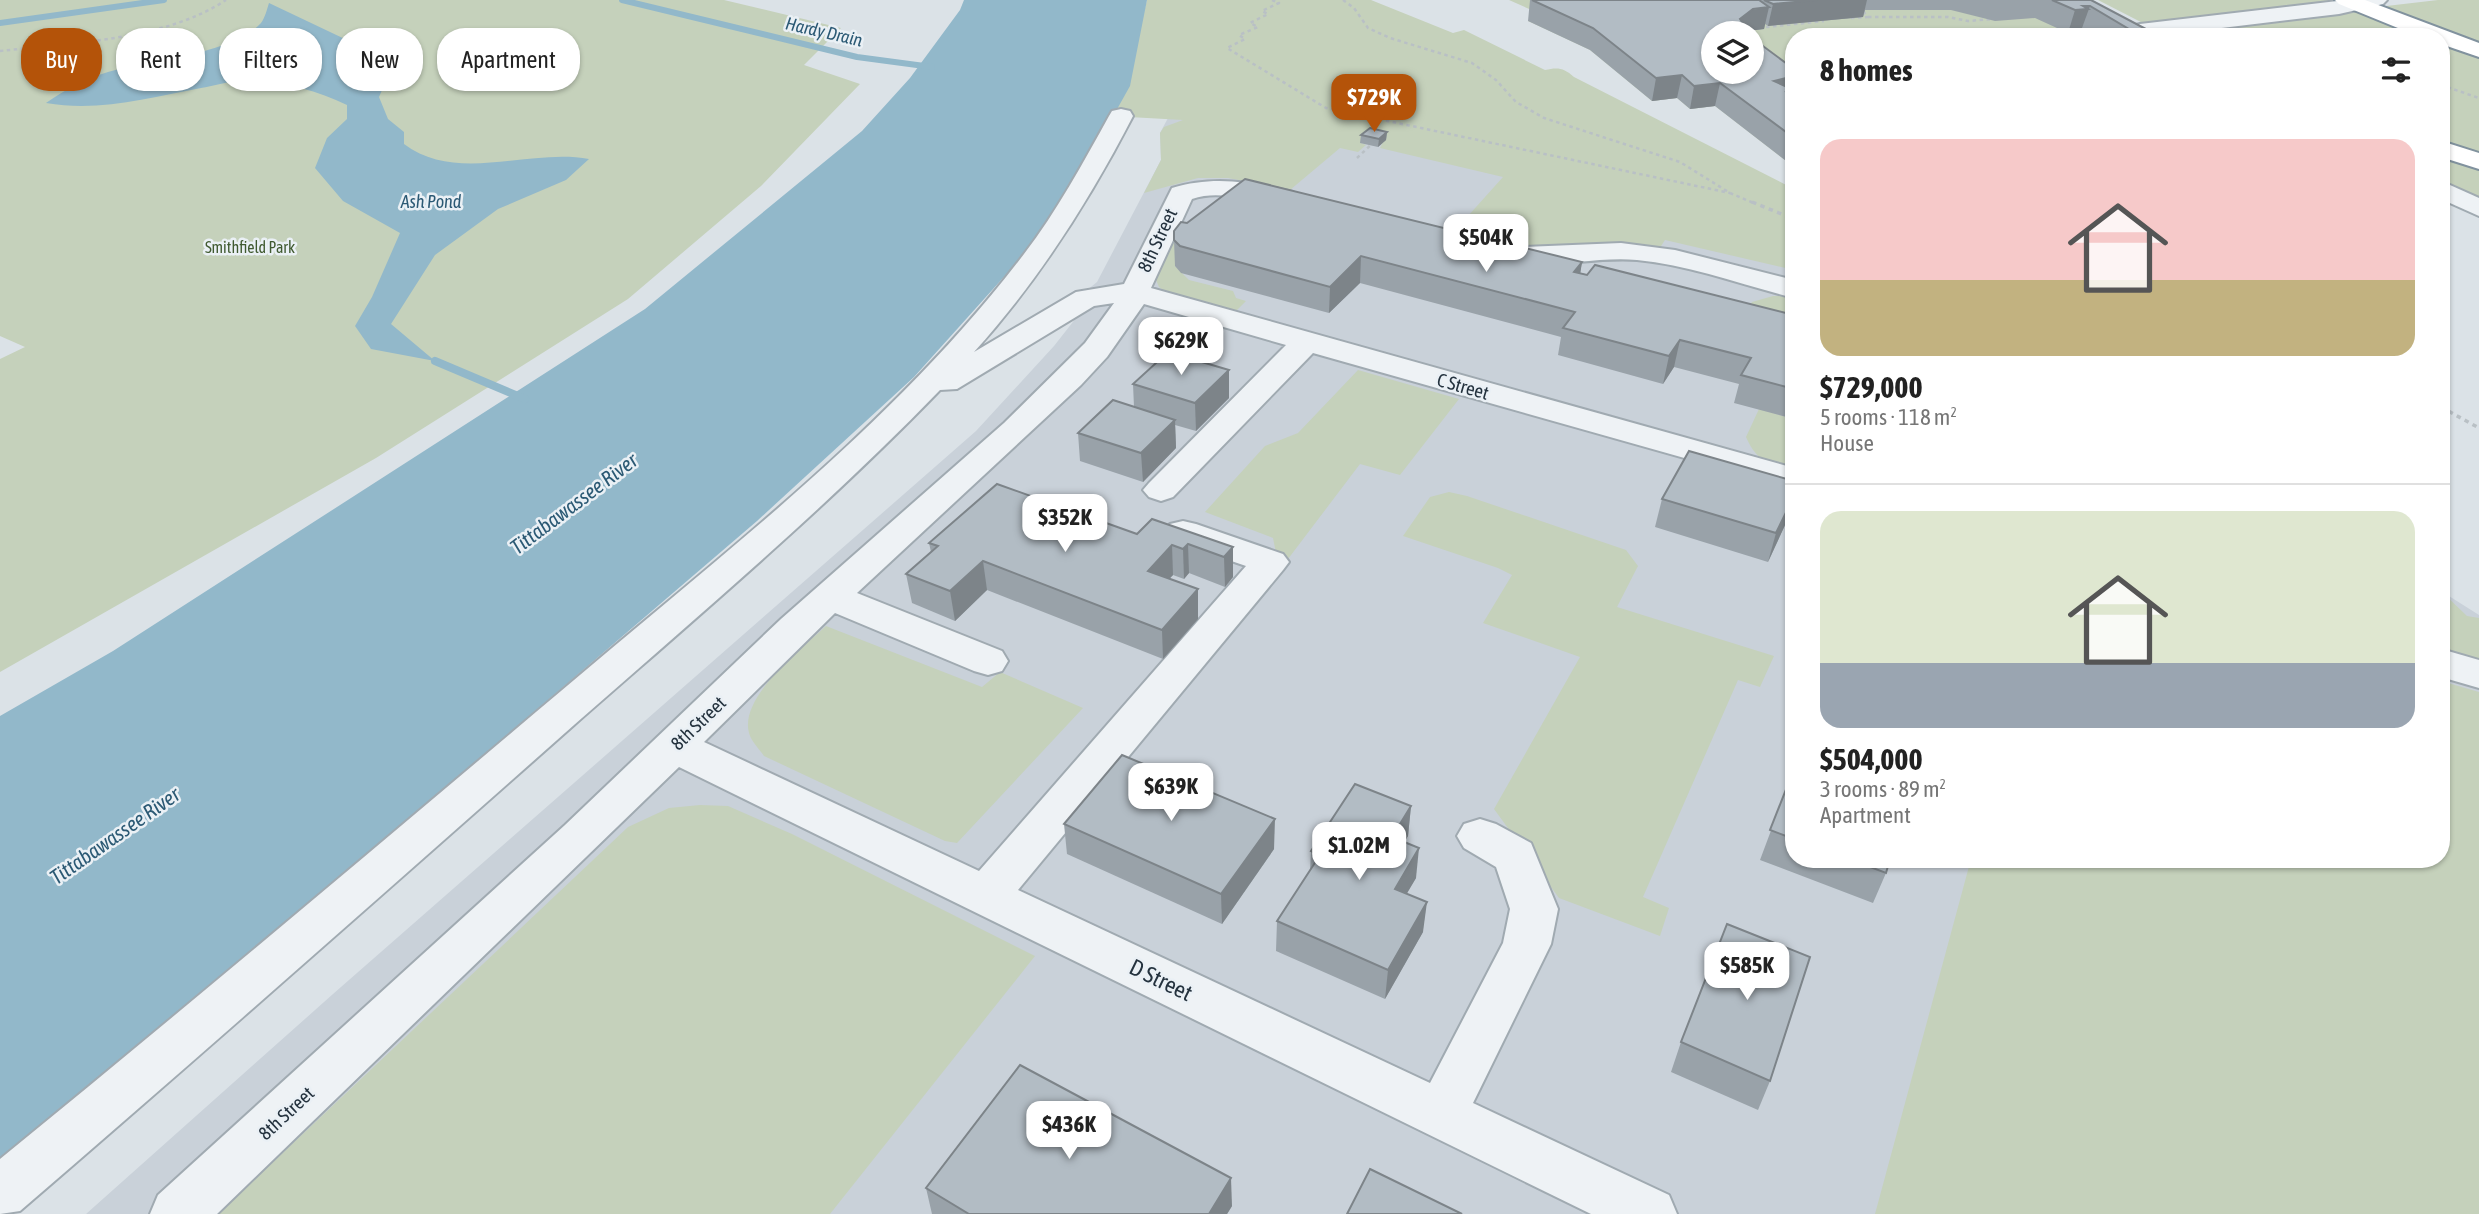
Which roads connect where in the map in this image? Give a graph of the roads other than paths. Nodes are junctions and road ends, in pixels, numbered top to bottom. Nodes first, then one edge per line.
1 (2360, 2) edge
2 (2117, 18) edge
3 (2135, 28) edge
4 (2186, 28) edge
5 (2420, 28) edge
6 (2450, 40) edge
7 (2479, 50) edge
8 (1121, 116) dead end
9 (2450, 152) edge
10 (2479, 161) edge
11 (2450, 196) edge
12 (1303, 203) edge
13 (2479, 208) edge
14 (1485, 249) edge
15 (1785, 287) edge
16 (1133, 292) junction
17 (1306, 342) junction
18 (906, 406) junction
19 (1785, 476) edge
20 (830, 597) junction
21 (988, 662) dead end
22 (2450, 666) edge
23 (2479, 674) edge
24 (674, 746) junction
25 (1480, 836) dead end
26 (985, 896) junction
27 (1441, 1114) junction
28 (0, 1193) edge
29 (178, 1214) edge
30 (1649, 1214) edge

1 - 4 street
1 - 5 highway
2 - 3 highway
6 - 7 highway
8 - 18 street
9 - 10 highway
11 - 13 street
12 - 16 street, 8th Street
14 - 15 street
16 - 17 street, C Street
16 - 18 street
16 - 20 street, 8th Street
17 - 19 street, C Street
17 - 26 street
18 - 28 street
20 - 21 street
20 - 24 street, 8th Street
22 - 23 street
24 - 26 street, D Street
24 - 29 street, 8th Street
25 - 27 street
26 - 27 street, D Street
27 - 30 street, D Street

